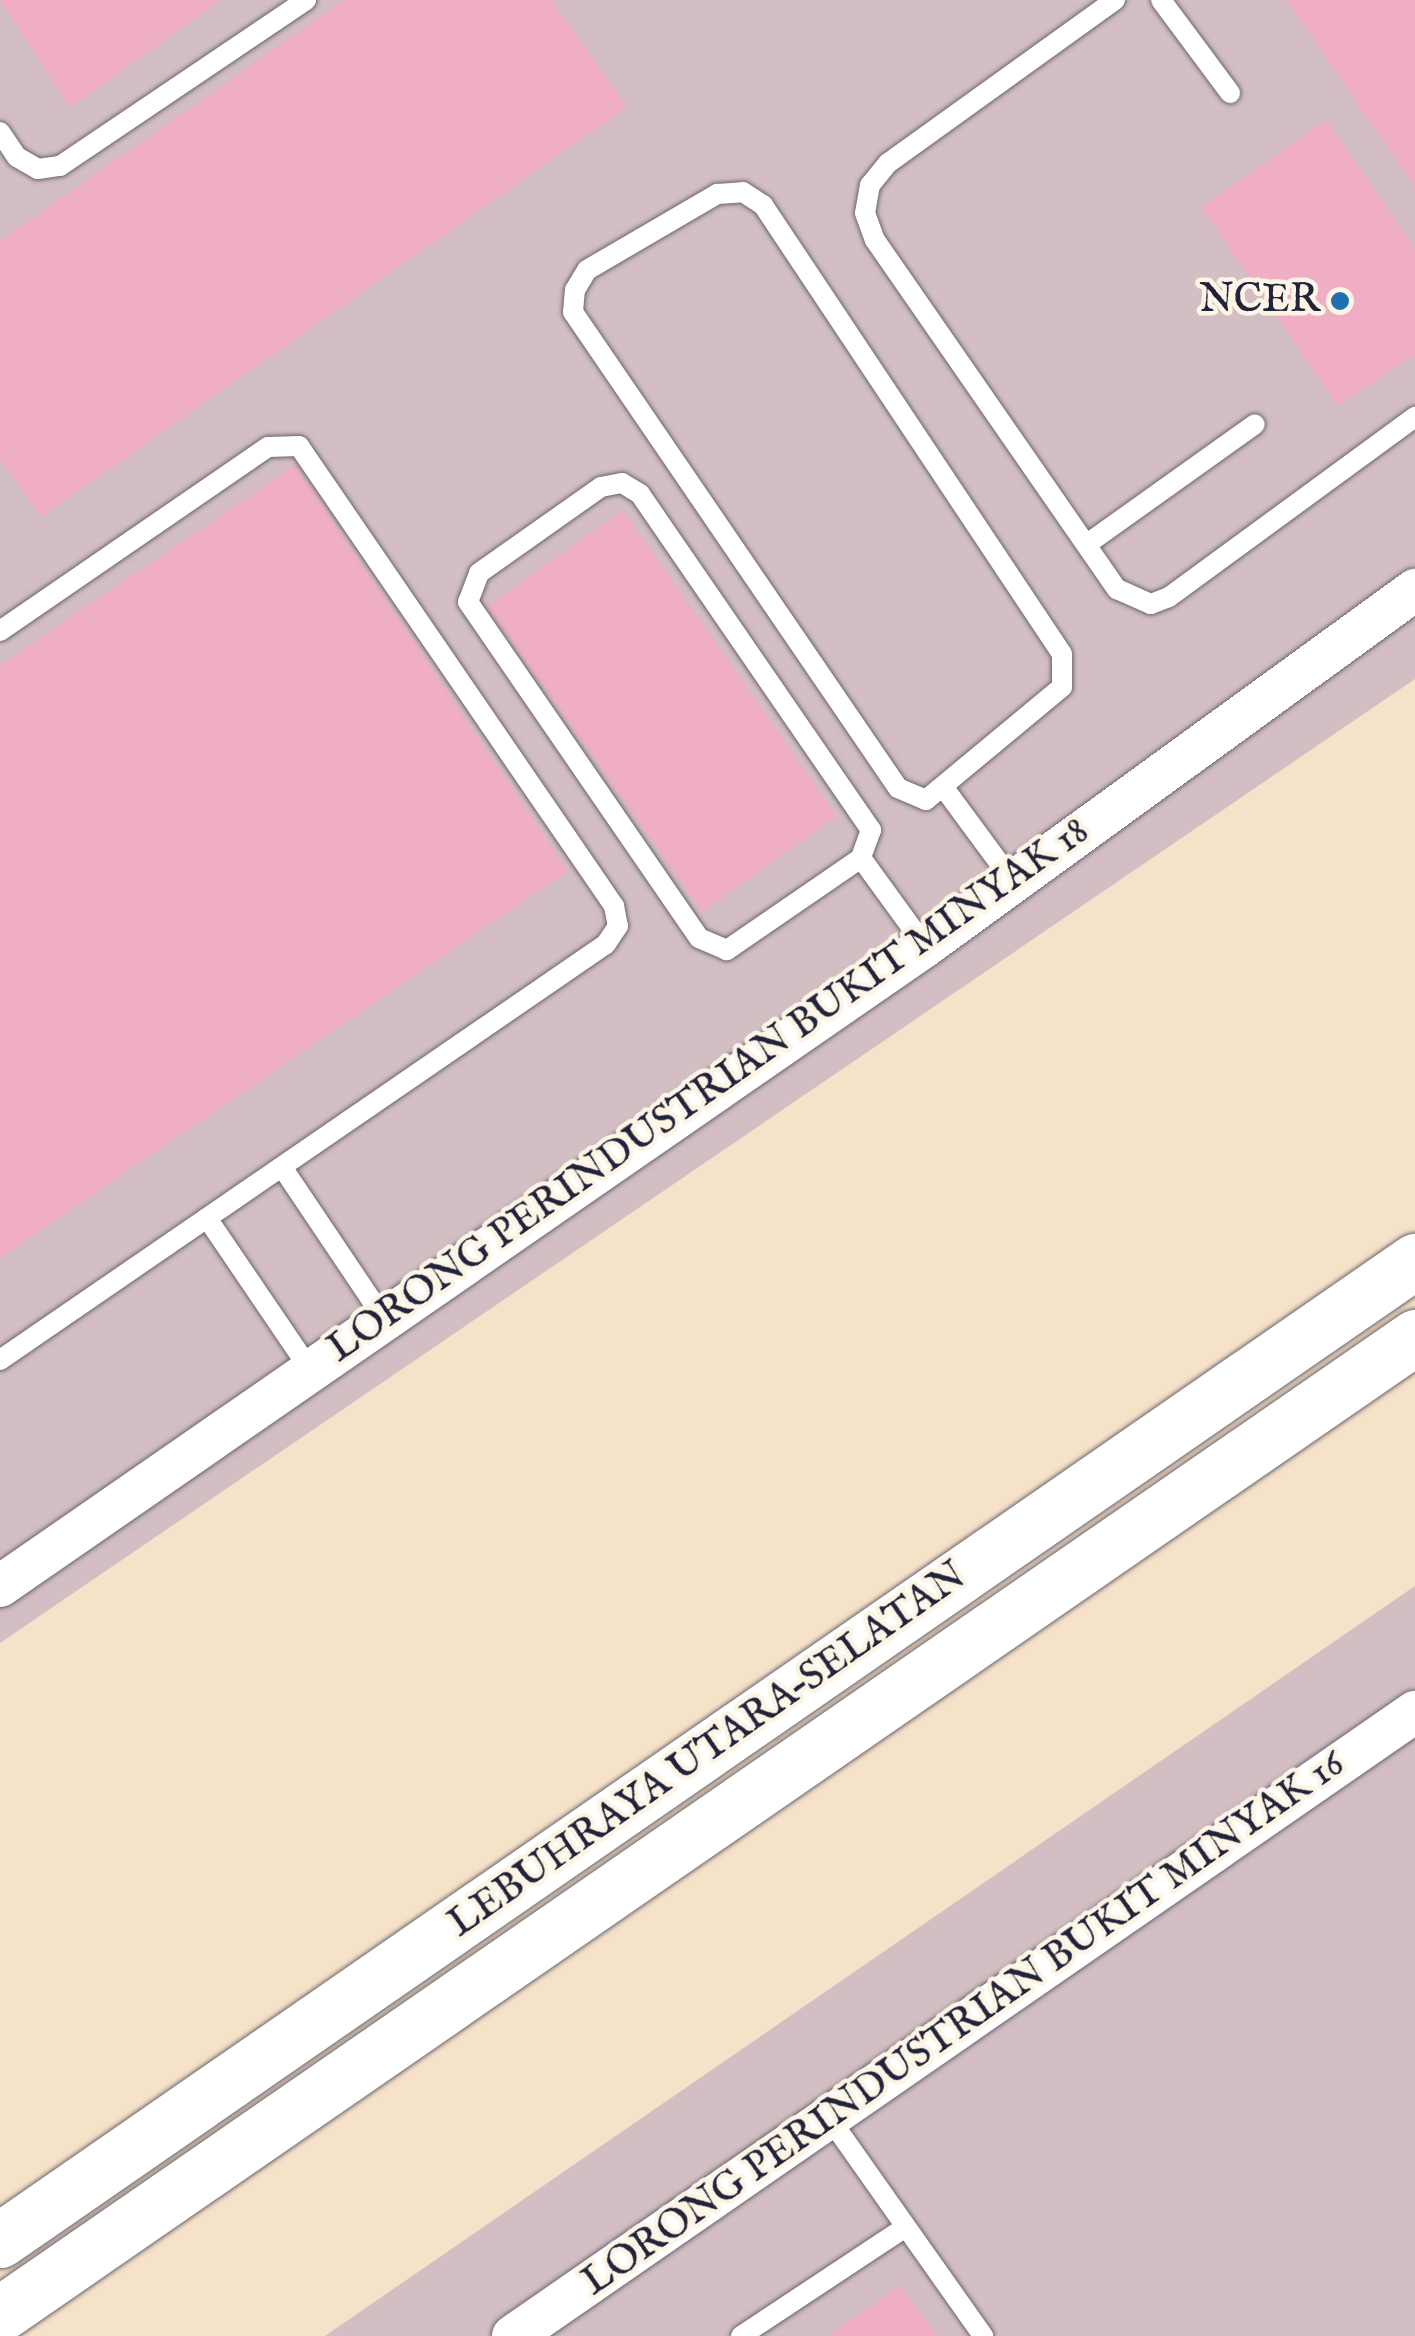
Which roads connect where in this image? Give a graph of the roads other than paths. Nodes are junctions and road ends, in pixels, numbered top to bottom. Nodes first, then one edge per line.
1 (306, 0) edge
2 (1115, 0) edge
3 (1161, 0) edge
4 (1230, 93) dead end
5 (0, 132) edge
6 (9, 163) edge
7 (1415, 417) edge
8 (1255, 424) dead end
9 (1087, 544) junction
10 (1415, 590) edge
11 (0, 631) edge
12 (944, 788) junction
13 (862, 858) junction
14 (1011, 879) junction
15 (925, 946) junction
16 (282, 1167) junction
17 (207, 1218) junction
18 (1415, 1261) edge
19 (386, 1320) junction
20 (1415, 1337) edge
21 (0, 1360) edge
22 (310, 1371) junction
23 (0, 1586) edge
24 (1415, 1712) edge
25 (830, 2119) junction
26 (904, 2228) junction
27 (0, 2240) edge
28 (0, 2314) edge
29 (513, 2336) edge
30 (741, 2336) edge
31 (983, 2336) edge

1 - 6 lane
2 - 9 lane
3 - 4 lane
5 - 6 lane
7 - 9 lane
8 - 9 lane
10 - 14 street, LORONG PERINDUSTRIAN BUKIT MINYAK 18
11 - 16 lane
12 - 12 lane
12 - 14 lane
13 - 13 lane
13 - 15 lane
14 - 15 street, LORONG PERINDUSTRIAN BUKIT MINYAK 18
15 - 19 street, LORONG PERINDUSTRIAN BUKIT MINYAK 18
16 - 17 lane
16 - 19 lane
17 - 21 lane
17 - 22 lane
18 - 27 highway, LEBUHRAYA UTARA–SELATAN
19 - 22 street, LORONG PERINDUSTRIAN BUKIT MINYAK 18
20 - 28 highway, LEBUHRAYA UTARA–SELATAN
22 - 23 street, LORONG PERINDUSTRIAN BUKIT MINYAK 18
24 - 25 street, LORONG PERINDUSTRIAN BUKIT MINYAK 16
25 - 26 lane
25 - 29 street, LORONG PERINDUSTRIAN BUKIT MINYAK 16
26 - 30 lane
26 - 31 lane

